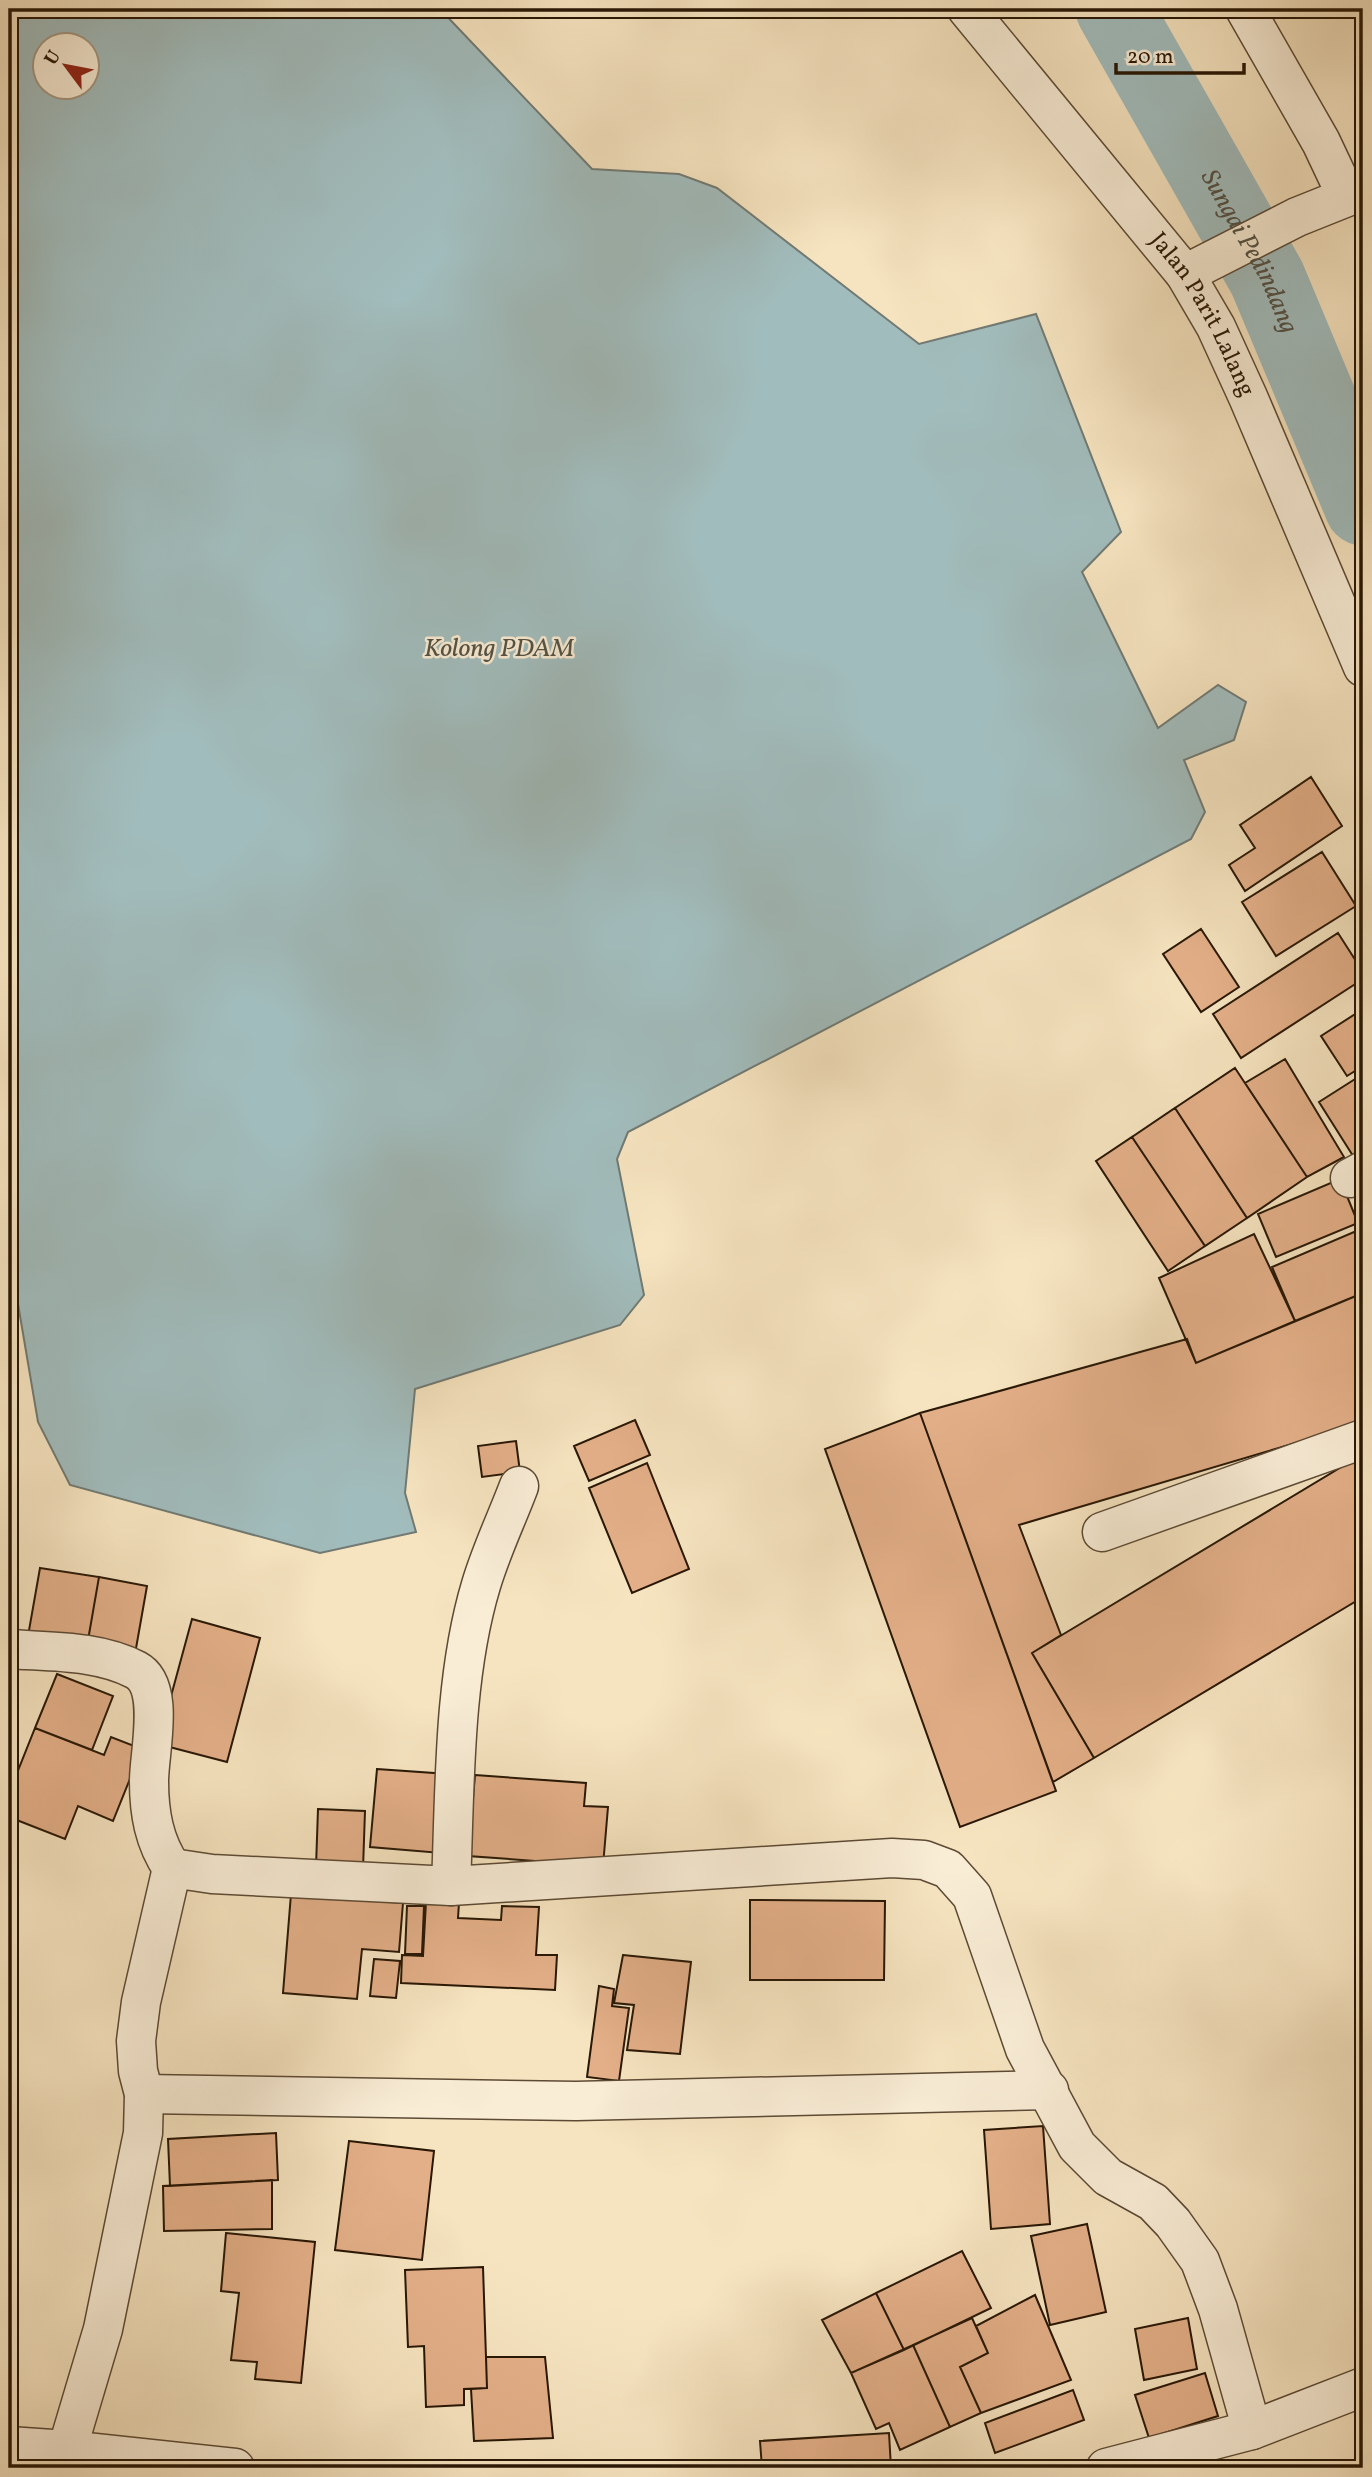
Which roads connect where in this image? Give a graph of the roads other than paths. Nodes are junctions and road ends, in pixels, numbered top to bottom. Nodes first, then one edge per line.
1 (967, 9) edge
2 (1245, 9) edge
3 (1185, 274) junction
4 (1363, 667) edge
5 (1363, 1439) edge
6 (519, 1486) dead end
7 (1102, 1532) dead end
8 (9, 1648) edge
9 (172, 1868) junction
10 (451, 1886) junction
11 (1049, 2090) junction
12 (144, 2094) junction
13 (1363, 2387) edge
14 (1252, 2430) junction
15 (9, 2446) edge
16 (68, 2449) junction
17 (127, 2463) edge
18 (235, 2468) edge
19 (1106, 2468) edge

1 - 3 street, Jalan Parit Lalang
2 - 3 street
3 - 4 street, Jalan Parit Lalang
5 - 7 street
6 - 10 street
8 - 9 street
9 - 10 street
9 - 12 street
10 - 11 street
11 - 12 street
11 - 14 street
12 - 16 street
13 - 14 street
14 - 19 street
15 - 16 street
16 - 17 street
17 - 18 street

